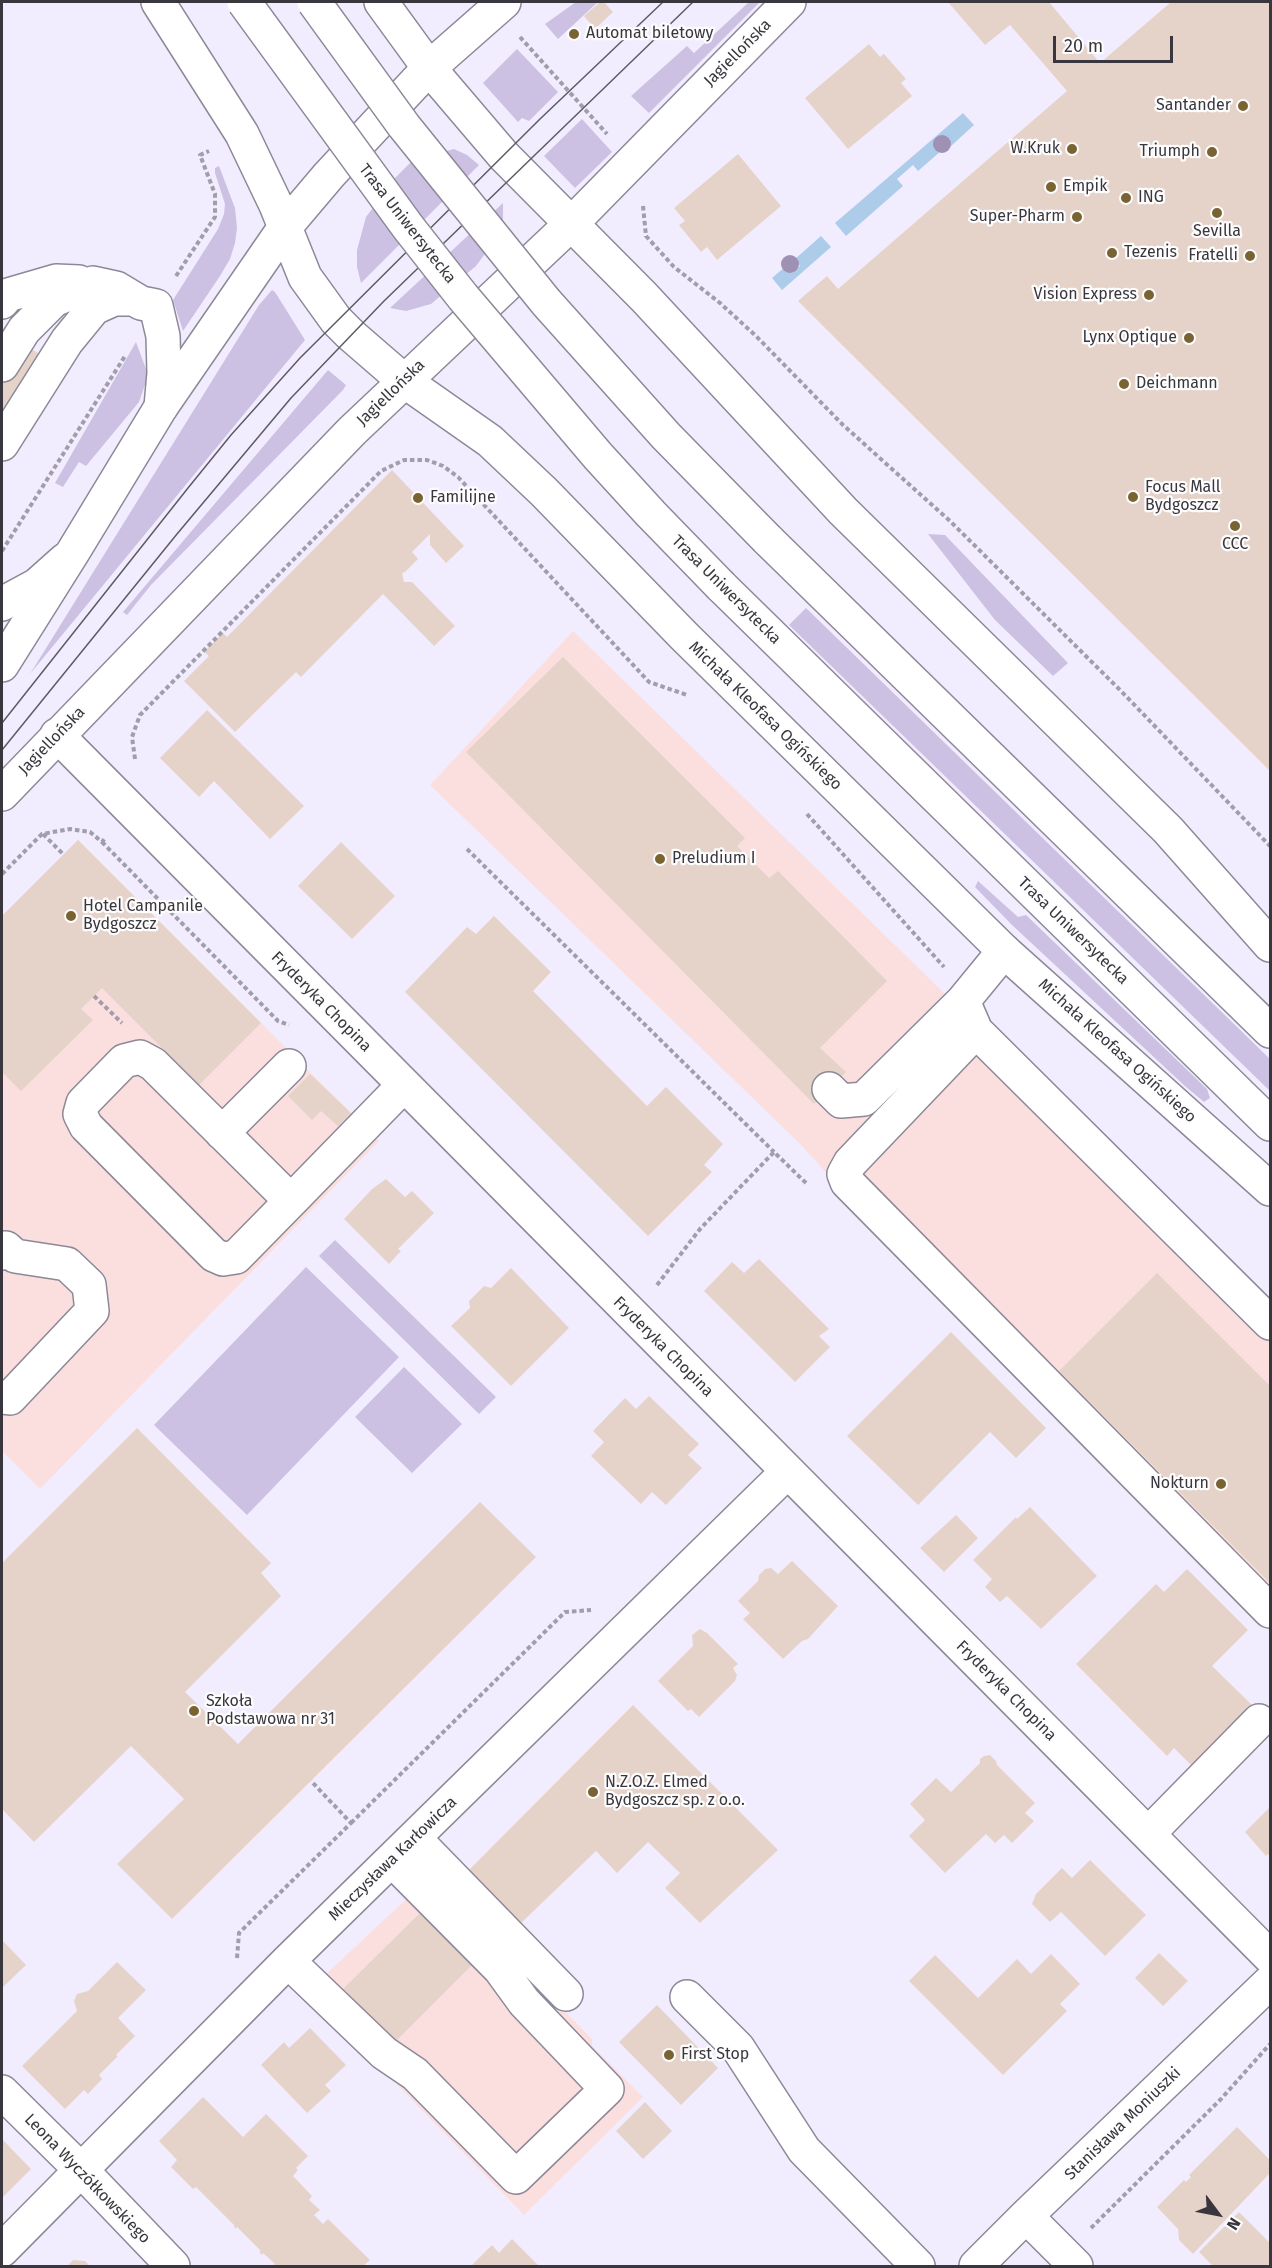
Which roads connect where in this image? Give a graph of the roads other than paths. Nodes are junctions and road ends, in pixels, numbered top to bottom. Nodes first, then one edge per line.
1 (158, 2) edge
2 (244, 2) edge
3 (314, 2) edge
4 (381, 2) edge
5 (789, 2) edge
6 (499, 6) edge
7 (429, 68) junction
8 (571, 224) junction
9 (285, 227) junction
10 (93, 283) junction
11 (2, 300) edge
12 (145, 302) junction
13 (2, 365) edge
14 (403, 380) junction
15 (161, 407) junction
16 (2, 444) edge
17 (73, 552) junction
18 (2, 604) edge
19 (2, 664) edge
20 (57, 735) junction
21 (2, 794) edge
22 (1270, 945) edge
23 (1004, 951) junction
24 (963, 1001) junction
25 (976, 1031) junction
26 (1270, 1031) edge
27 (289, 1066) dead end
28 (405, 1085) junction
29 (829, 1089) dead end
30 (1270, 1124) edge
31 (222, 1133) junction
32 (1270, 1189) edge
33 (291, 1201) junction
34 (2, 1253) edge
35 (1270, 1323) edge
36 (2, 1396) edge
37 (787, 1472) junction
38 (1270, 1611) edge
39 (1259, 1721) dead end
40 (1148, 1834) junction
41 (403, 1849) junction
42 (1270, 1957) edge
43 (288, 1961) junction
44 (1270, 1982) edge
45 (566, 1994) dead end
46 (687, 1997) dead end
47 (2, 2092) edge
48 (82, 2170) junction
49 (1026, 2216) junction
50 (2, 2250) edge
51 (1071, 2261) edge
52 (172, 2266) edge
53 (918, 2266) edge
54 (976, 2266) edge

1 - 9 main road, Michała Kleofasa Ogińskiego
2 - 30 main road, Trasa Uniwersytecka, bridge
3 - 26 main road, bridge
4 - 7 main road
5 - 8 main road, Jagiellońska
6 - 7 main road
7 - 8 main road
7 - 9 main road
8 - 14 main road, Jagiellońska
8 - 22 main road
9 - 14 main road, Michała Kleofasa Ogińskiego
9 - 15 main road
10 - 11 main road
10 - 12 main road
10 - 13 main road
12 - 15 main road
12 - 16 main road
14 - 20 main road, Jagiellońska
14 - 23 main road, Michała Kleofasa Ogińskiego
15 - 17 main road
17 - 18 main road
17 - 19 main road
20 - 21 main road, Jagiellońska
20 - 28 main road, Fryderyka Chopina
23 - 24 main road
23 - 32 main road, Michała Kleofasa Ogińskiego
24 - 25 main road
24 - 29 main road
25 - 35 main road
25 - 38 main road
27 - 31 main road
28 - 33 main road
28 - 37 main road, Fryderyka Chopina
31 - 33 main road
31 - 33 main road
34 - 36 main road
37 - 40 main road, Fryderyka Chopina
37 - 41 main road, Mieczysława Karłowicza
39 - 40 main road
40 - 42 main road, Fryderyka Chopina
41 - 43 main road, Mieczysława Karłowicza
41 - 43 main road
41 - 45 main road
43 - 48 main road, Mieczysława Karłowicza
44 - 49 main road, Stanisława Moniuszki
46 - 53 main road
47 - 48 main road, Leona Wyczółkowskiego
48 - 50 main road, Mieczysława Karłowicza
48 - 52 main road, Leona Wyczółkowskiego
49 - 51 main road
49 - 54 main road, Stanisława Moniuszki

